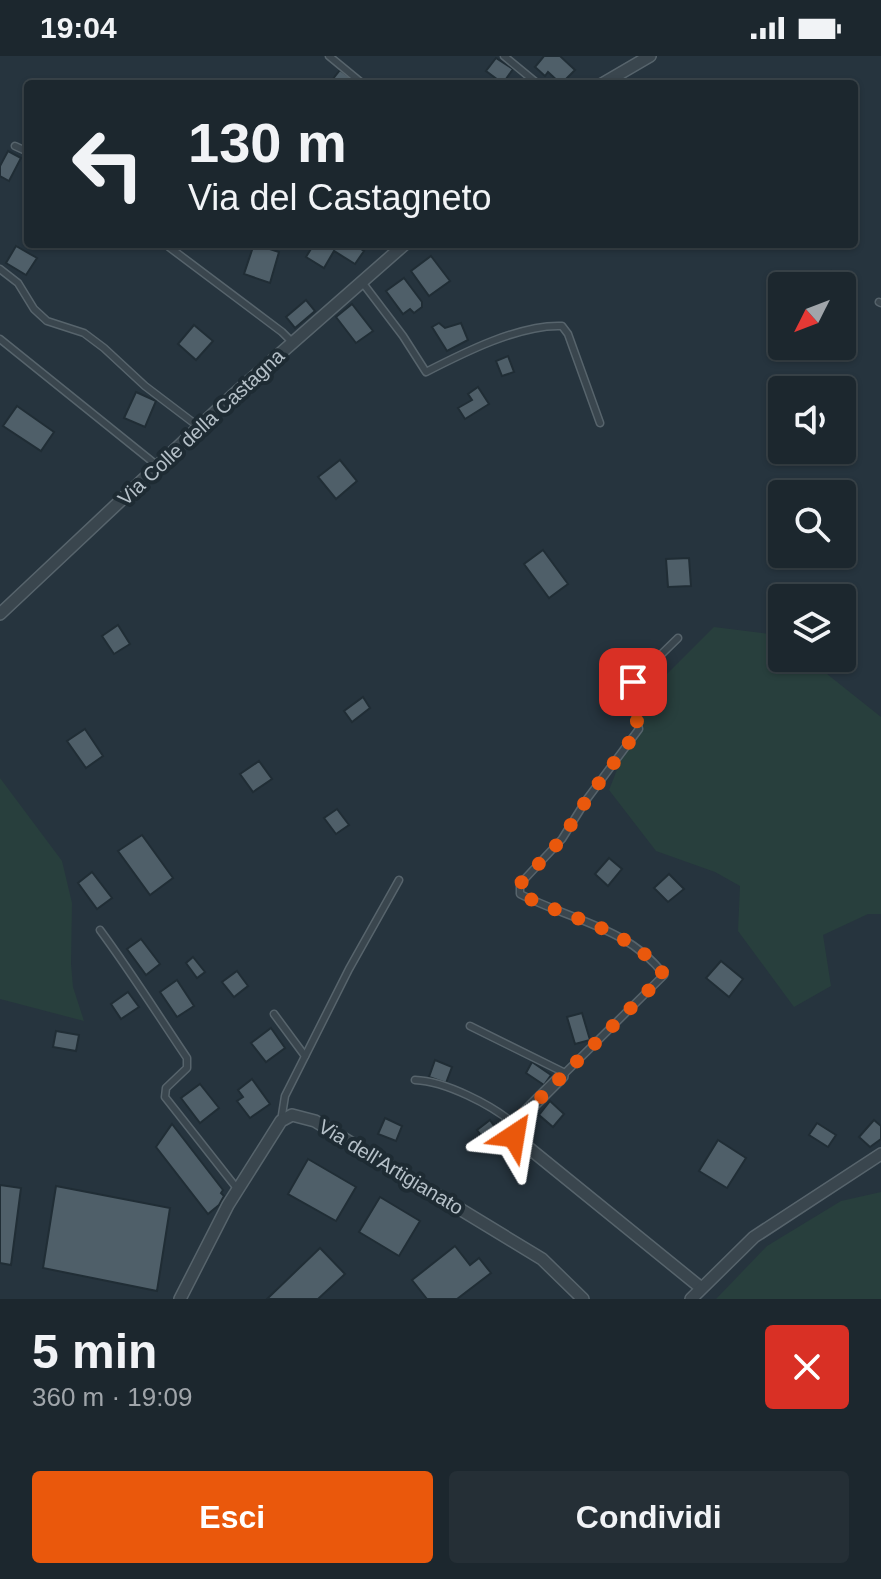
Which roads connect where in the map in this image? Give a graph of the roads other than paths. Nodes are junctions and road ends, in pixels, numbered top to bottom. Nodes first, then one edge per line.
1 (329, 56) edge
2 (504, 56) edge
3 (650, 56) edge
4 (358, 80) edge
5 (533, 80) edge
6 (609, 80) edge
7 (15, 146) dead end
8 (24, 150) edge
9 (170, 248) edge
10 (400, 248) edge
11 (0, 269) edge
12 (362, 282) junction
13 (0, 339) edge
14 (292, 342) junction
15 (600, 423) dead end
16 (199, 427) junction
17 (159, 467) junction
18 (0, 614) edge
19 (678, 638) dead end
20 (399, 880) dead end
21 (100, 930) dead end
22 (274, 1014) dead end
23 (470, 1026) dead end
24 (305, 1056) junction
25 (563, 1075) junction
26 (415, 1080) dead end
27 (281, 1121) junction
28 (514, 1124) junction
29 (881, 1154) edge
30 (239, 1191) junction
31 (700, 1287) junction
32 (180, 1299) edge
33 (583, 1299) edge
34 (691, 1299) edge

1 - 4 lane
2 - 5 lane
3 - 6 street
7 - 8 lane
9 - 14 lane
10 - 12 street, Via Colle della Castagna
11 - 16 lane
12 - 14 street, Via Colle della Castagna
12 - 15 lane
13 - 17 lane
14 - 16 street, Via Colle della Castagna
16 - 17 street, Via Colle della Castagna
17 - 18 street, Via Colle della Castagna
19 - 25 lane
20 - 24 lane
21 - 30 lane
22 - 24 lane
23 - 25 lane
24 - 27 lane
25 - 28 street
26 - 28 lane
27 - 30 street
27 - 33 street, Via dell'Artigianato
28 - 31 street
29 - 31 street
30 - 32 street
31 - 34 street

